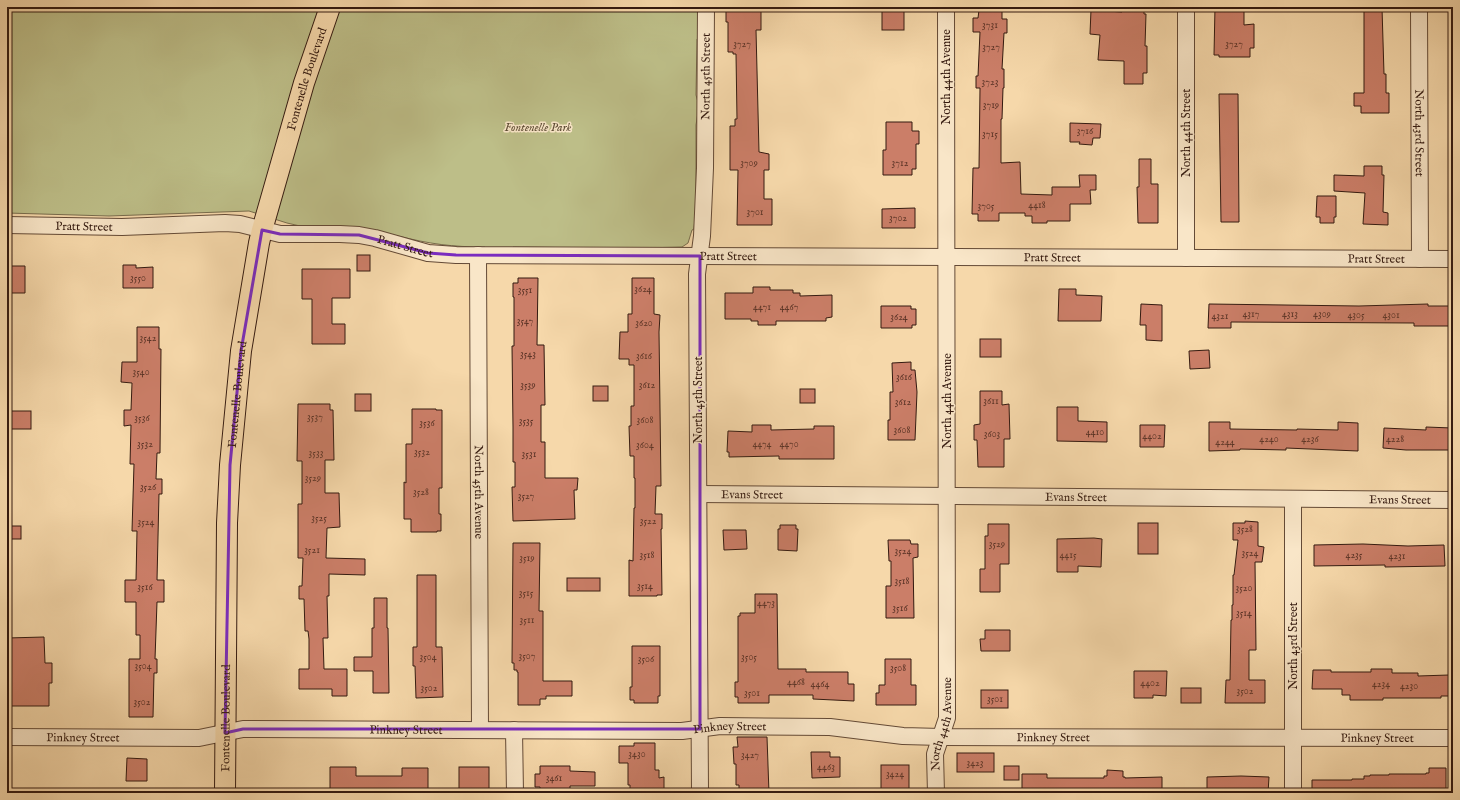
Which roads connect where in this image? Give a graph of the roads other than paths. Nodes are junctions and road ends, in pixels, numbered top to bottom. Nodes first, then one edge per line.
1 (330, 7) edge
2 (706, 7) edge
3 (946, 7) edge
4 (1186, 7) edge
5 (1419, 7) edge
6 (7, 225) edge
7 (262, 230) junction
8 (478, 255) junction
9 (700, 256) junction
10 (947, 257) junction
11 (1186, 258) junction
12 (1420, 259) junction
13 (1453, 260) edge
14 (698, 494) junction
15 (947, 495) junction
16 (1293, 500) junction
17 (1453, 500) edge
18 (700, 729) junction
19 (480, 730) junction
20 (514, 730) junction
21 (225, 733) junction
22 (7, 737) edge
23 (941, 737) junction
24 (1293, 737) junction
25 (1453, 738) edge
26 (225, 793) edge
27 (515, 793) edge
28 (700, 793) edge
29 (936, 793) edge
30 (1293, 793) edge

1 - 7 main road, Fontenelle Boulevard
2 - 9 street, North 45th Street
3 - 10 street, North 44th Avenue
4 - 11 street, North 44th Street
5 - 12 street, North 43rd Street
6 - 7 street, Pratt Street
7 - 8 street, Pratt Street
7 - 21 main road, Fontenelle Boulevard
8 - 9 street, Pratt Street
8 - 19 street, North 45th Avenue
9 - 10 street, Pratt Street
9 - 14 street, North 45th Street
10 - 11 street, Pratt Street
10 - 15 street, North 44th Avenue
11 - 12 street, Pratt Street
12 - 13 street, Pratt Street
14 - 15 street, Evans Street
14 - 18 street, North 45th Street
15 - 16 street, Evans Street
15 - 23 street, North 44th Avenue
16 - 17 street, Evans Street
16 - 24 street, North 43rd Street
18 - 20 street, Pinkney Street
18 - 23 street, Pinkney Street
18 - 28 street, North 45th Street
19 - 20 street, Pinkney Street
19 - 21 street, Pinkney Street
20 - 27 street
21 - 22 street, Pinkney Street
21 - 26 main road, Fontenelle Boulevard
23 - 24 street, Pinkney Street
23 - 29 street, North 44th Avenue
24 - 25 street, Pinkney Street
24 - 30 street, North 43rd Street

